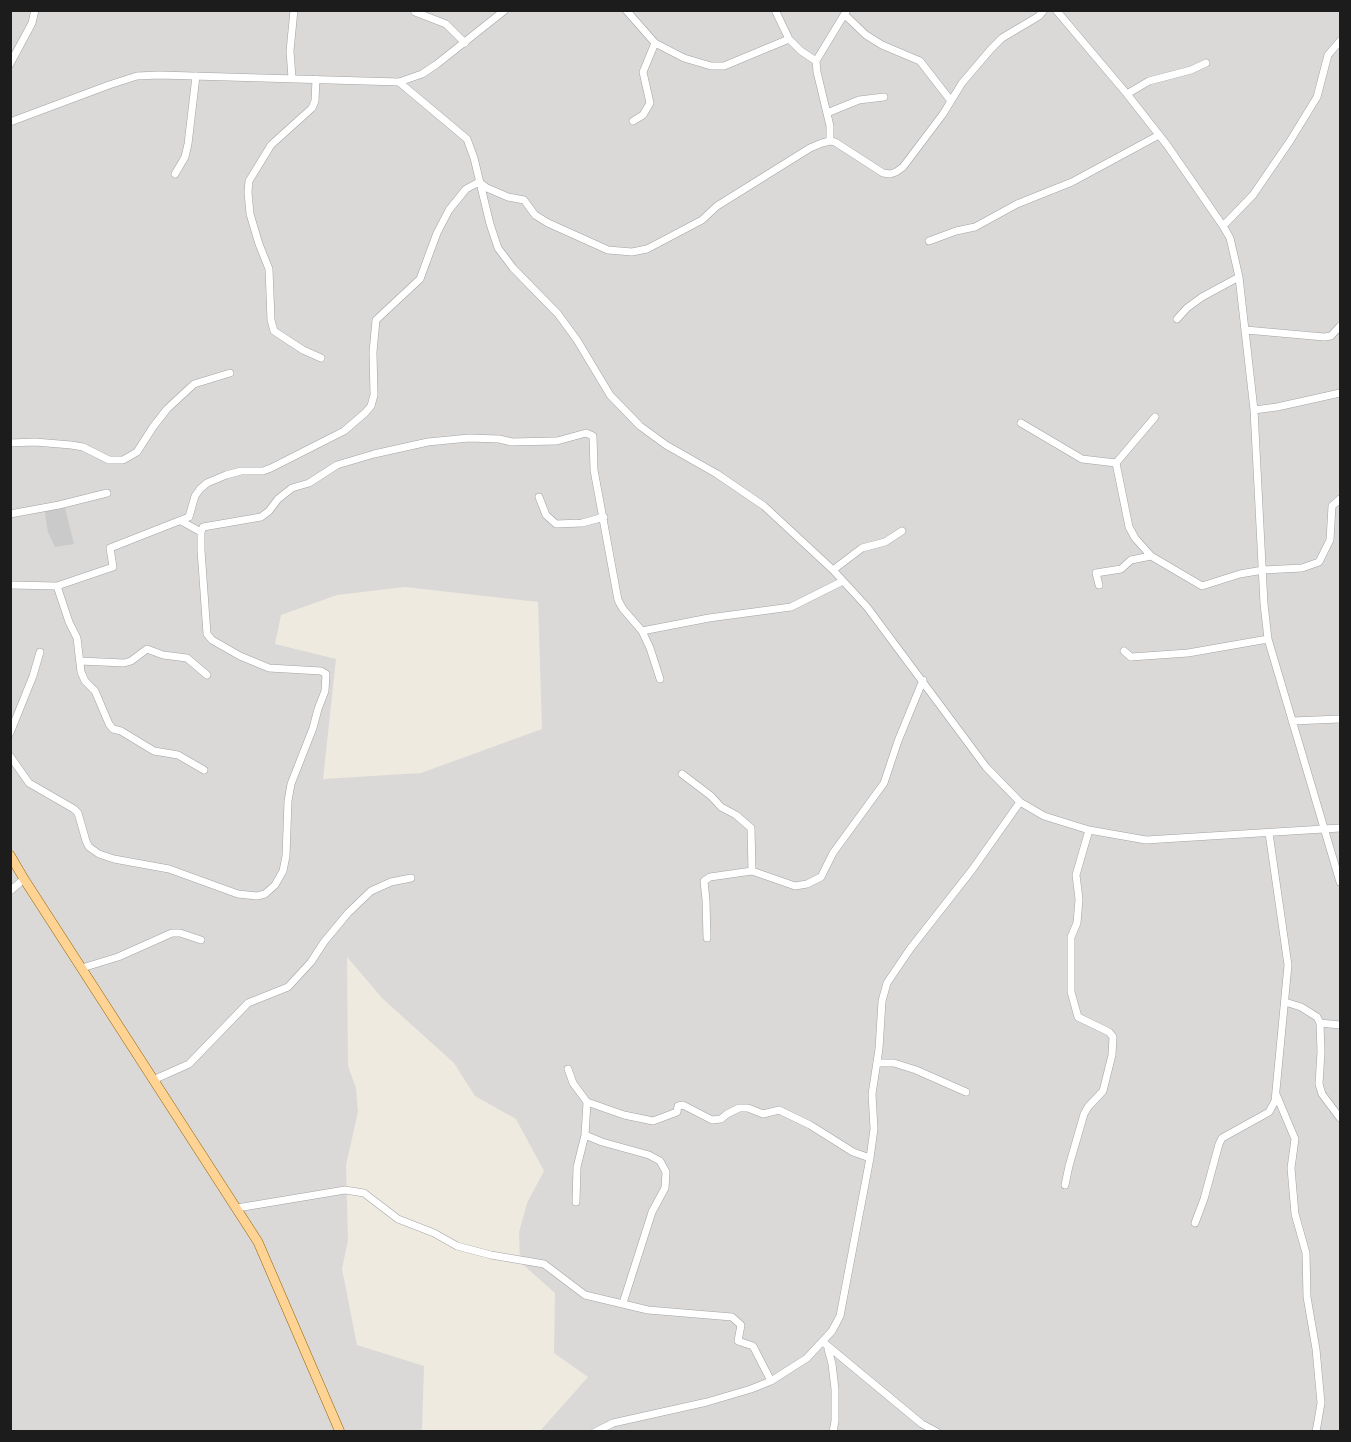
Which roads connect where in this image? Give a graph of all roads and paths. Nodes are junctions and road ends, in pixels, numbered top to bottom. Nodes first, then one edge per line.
1 (35, 10) edge
2 (294, 10) edge
3 (505, 10) edge
4 (626, 10) edge
5 (774, 10) edge
6 (1044, 10) edge
7 (1056, 10) edge
8 (415, 12) edge
9 (846, 13) edge
10 (789, 39) junction
11 (1341, 41) edge
12 (465, 43) junction
13 (655, 43) junction
14 (816, 61) junction
15 (1206, 63) dead end
16 (10, 64) edge
17 (196, 76) junction
18 (292, 78) junction
19 (316, 79) junction
20 (399, 82) junction
21 (1126, 94) junction
22 (884, 97) dead end
23 (951, 101) junction
24 (827, 113) junction
25 (633, 121) dead end
26 (10, 122) edge
27 (1159, 135) junction
28 (830, 141) junction
29 (175, 174) dead end
30 (479, 182) junction
31 (1223, 226) junction
32 (929, 242) dead end
33 (1239, 277) junction
34 (1177, 319) dead end
35 (1341, 326) edge
36 (1246, 330) junction
37 (321, 358) dead end
38 (230, 373) dead end
39 (1341, 393) edge
40 (1254, 410) junction
41 (1155, 417) dead end
42 (1021, 423) dead end
43 (512, 442) junction
44 (10, 443) edge
45 (499, 443) dead end
46 (1116, 463) junction
47 (107, 493) dead end
48 (539, 497) dead end
49 (1341, 499) edge
50 (10, 514) edge
51 (604, 517) junction
52 (181, 521) junction
53 (902, 531) dead end
54 (201, 532) junction
55 (1151, 556) junction
56 (833, 570) junction
57 (1263, 570) junction
58 (843, 581) junction
59 (10, 585) edge
60 (1099, 585) dead end
61 (57, 586) junction
62 (642, 631) junction
63 (1268, 639) junction
64 (1124, 651) dead end
65 (40, 652) dead end
66 (80, 661) junction
67 (207, 675) dead end
68 (660, 678) dead end
69 (923, 680) junction
70 (1341, 719) edge
71 (1292, 721) junction
72 (10, 733) edge
73 (10, 756) edge
74 (204, 770) dead end
75 (682, 774) dead end
76 (1020, 802) junction
77 (1341, 828) edge
78 (1324, 829) junction
79 (1089, 831) junction
80 (1269, 832) junction
81 (10, 855) edge
82 (752, 871) junction
83 (411, 878) dead end
84 (24, 879) junction
85 (1341, 882) edge
86 (10, 891) edge
87 (707, 938) dead end
88 (201, 940) dead end
89 (82, 968) junction
90 (1285, 1002) junction
91 (1320, 1023) junction
92 (1341, 1025) edge
93 (877, 1063) junction
94 (568, 1069) dead end
95 (153, 1080) junction
96 (966, 1092) dead end
97 (1276, 1093) junction
98 (587, 1102) junction
99 (1341, 1118) edge
100 (585, 1135) junction
101 (870, 1158) junction
102 (1065, 1185) dead end
103 (576, 1202) dead end
104 (237, 1208) junction
105 (1195, 1223) dead end
106 (623, 1303) junction
107 (823, 1342) junction
108 (828, 1349) junction
109 (771, 1381) junction
110 (340, 1431) edge
111 (595, 1431) edge
112 (833, 1431) edge
113 (937, 1431) edge
114 (1316, 1431) edge

1 - 16 street
2 - 18 street
3 - 12 street
4 - 13 street
5 - 10 street
6 - 23 street
7 - 21 street
8 - 12 street
9 - 14 street
9 - 23 street
10 - 13 street
10 - 14 street
11 - 31 street
12 - 20 street
13 - 25 street
14 - 24 street
15 - 21 street
17 - 18 street
17 - 26 street
17 - 29 street
18 - 19 street
19 - 20 street
19 - 37 street
20 - 30 street
21 - 27 street
22 - 24 street
23 - 28 street
24 - 28 street
27 - 31 street
27 - 32 street
28 - 30 street
30 - 52 street
30 - 56 street
31 - 33 street
33 - 34 street
33 - 36 street
35 - 36 street
36 - 40 street
38 - 44 street
39 - 40 street
40 - 57 street
41 - 46 street
42 - 46 street
43 - 45 street
43 - 51 street
43 - 54 street
46 - 55 street
47 - 50 street
48 - 51 street
49 - 57 street
51 - 62 street
52 - 54 street
52 - 61 street
53 - 56 street
54 - 73 street
55 - 57 street
55 - 60 street
56 - 58 street
57 - 63 street
58 - 62 street
58 - 69 street
59 - 61 street
61 - 66 street
62 - 68 street
63 - 64 street
63 - 71 street
65 - 72 street
66 - 67 street
66 - 74 street
69 - 76 street
69 - 82 street
70 - 71 street
71 - 78 street
75 - 82 street
76 - 79 street
76 - 93 street
77 - 78 street
78 - 80 street
78 - 85 street
79 - 80 street
79 - 102 street
80 - 90 street
81 - 84 main road
82 - 87 street
83 - 95 street
84 - 86 street
84 - 89 main road
88 - 89 street
89 - 95 main road
90 - 91 street
90 - 97 street
91 - 92 street
91 - 99 street
93 - 96 street
93 - 101 street
94 - 98 street
95 - 104 main road
97 - 105 street
97 - 114 street
98 - 100 street
98 - 101 street
100 - 103 street
100 - 106 street
101 - 107 street
104 - 106 street
104 - 110 main road
106 - 109 street
107 - 108 street
107 - 109 street
108 - 112 street
108 - 113 street
109 - 111 street

